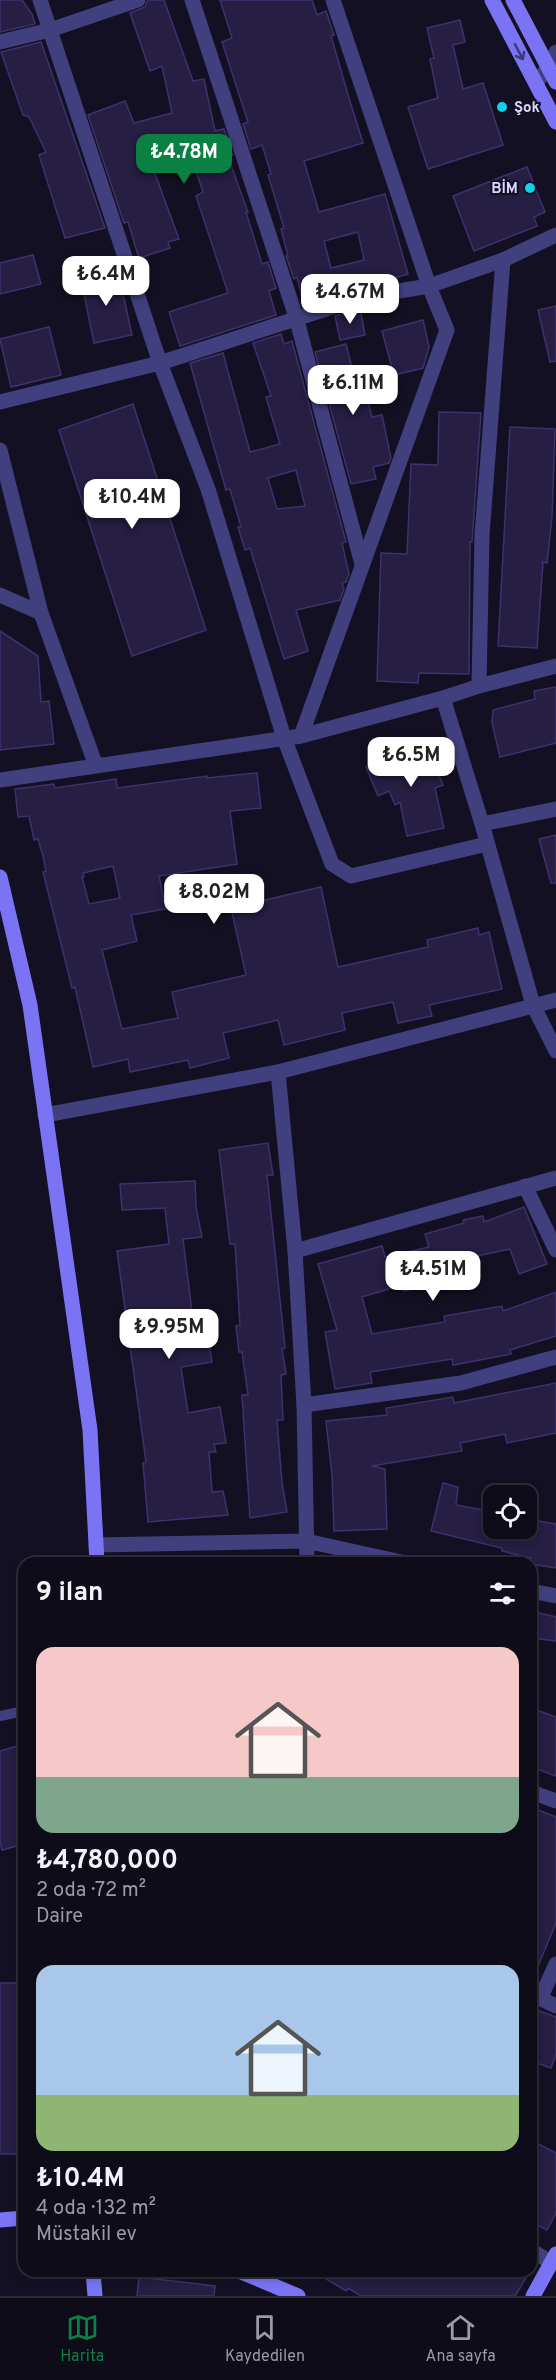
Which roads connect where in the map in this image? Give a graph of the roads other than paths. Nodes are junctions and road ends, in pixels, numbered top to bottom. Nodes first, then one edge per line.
1 (40, 0) edge
2 (138, 0) edge
3 (192, 0) edge
4 (333, 0) edge
5 (492, 0) edge
6 (513, 0) edge
7 (50, 30) junction
8 (0, 42) edge
9 (556, 52) edge
10 (548, 68) junction
11 (556, 82) edge
12 (536, 83) junction
13 (556, 122) edge
14 (556, 235) edge
15 (503, 260) junction
16 (429, 286) junction
17 (296, 317) junction
18 (160, 363) junction
19 (0, 402) edge
20 (0, 450) edge
21 (362, 564) junction
22 (0, 595) edge
23 (41, 613) junction
24 (556, 666) edge
25 (479, 686) junction
26 (443, 698) junction
27 (302, 736) junction
28 (284, 738) junction
29 (96, 766) junction
30 (0, 780) edge
31 (556, 809) edge
32 (482, 824) junction
33 (487, 844) junction
34 (0, 877) edge
35 (556, 1000) edge
36 (533, 1005) junction
37 (556, 1051) edge
38 (278, 1072) junction
39 (45, 1115) junction
40 (556, 1178) edge
41 (525, 1186) junction
42 (556, 1250) edge
43 (295, 1251) junction
44 (556, 1357) edge
45 (304, 1406) junction
46 (306, 1541) junction
47 (96, 1545) junction
48 (97, 1557) edge
49 (307, 1557) edge
50 (379, 1557) edge
51 (537, 1592) edge
52 (556, 1596) edge
53 (18, 1712) edge
54 (0, 1716) edge
55 (537, 1794) edge
56 (556, 1801) edge
57 (556, 1964) edge
58 (537, 1995) edge
59 (537, 1997) edge
60 (556, 2006) edge
61 (18, 2218) edge
62 (0, 2220) edge
63 (537, 2252) edge
64 (553, 2258) edge
65 (93, 2277) edge
66 (252, 2277) edge
67 (95, 2296) edge
68 (298, 2296) edge
69 (533, 2296) edge

1 - 7 street
2 - 7 street
3 - 17 street
4 - 16 street
5 -> 12 main road
6 - 10 main road
7 - 8 street
7 - 18 street
9 - 10 street
10 - 11 main road
10 - 12 street
12 - 13 main road
14 - 15 street
15 - 16 street
15 - 25 street
16 - 17 street
16 - 21 street
17 - 18 street
17 - 21 street
18 - 19 street
18 - 28 street
20 - 23 street
21 - 27 street
22 - 23 street
23 - 29 street
24 - 25 street
25 - 26 street
26 - 27 street
26 - 32 street
27 - 28 street
28 - 29 street
28 - 33 street
29 - 30 street
31 - 32 street
32 - 33 street
33 - 36 street
34 - 39 main road
35 - 36 street
36 - 37 street
36 - 38 street
38 - 39 street
38 - 43 street
39 - 47 main road
40 - 41 street
41 - 42 street
41 - 43 street
43 - 45 street
44 - 45 street
45 - 46 street
46 - 47 street
46 - 49 street
46 - 50 street
47 - 48 main road
51 - 52 street
53 - 54 lane
55 - 56 street
57 - 58 street
59 - 60 street
61 - 62 main road
63 - 64 street
64 - 69 main road
65 - 67 main road
66 - 68 main road

